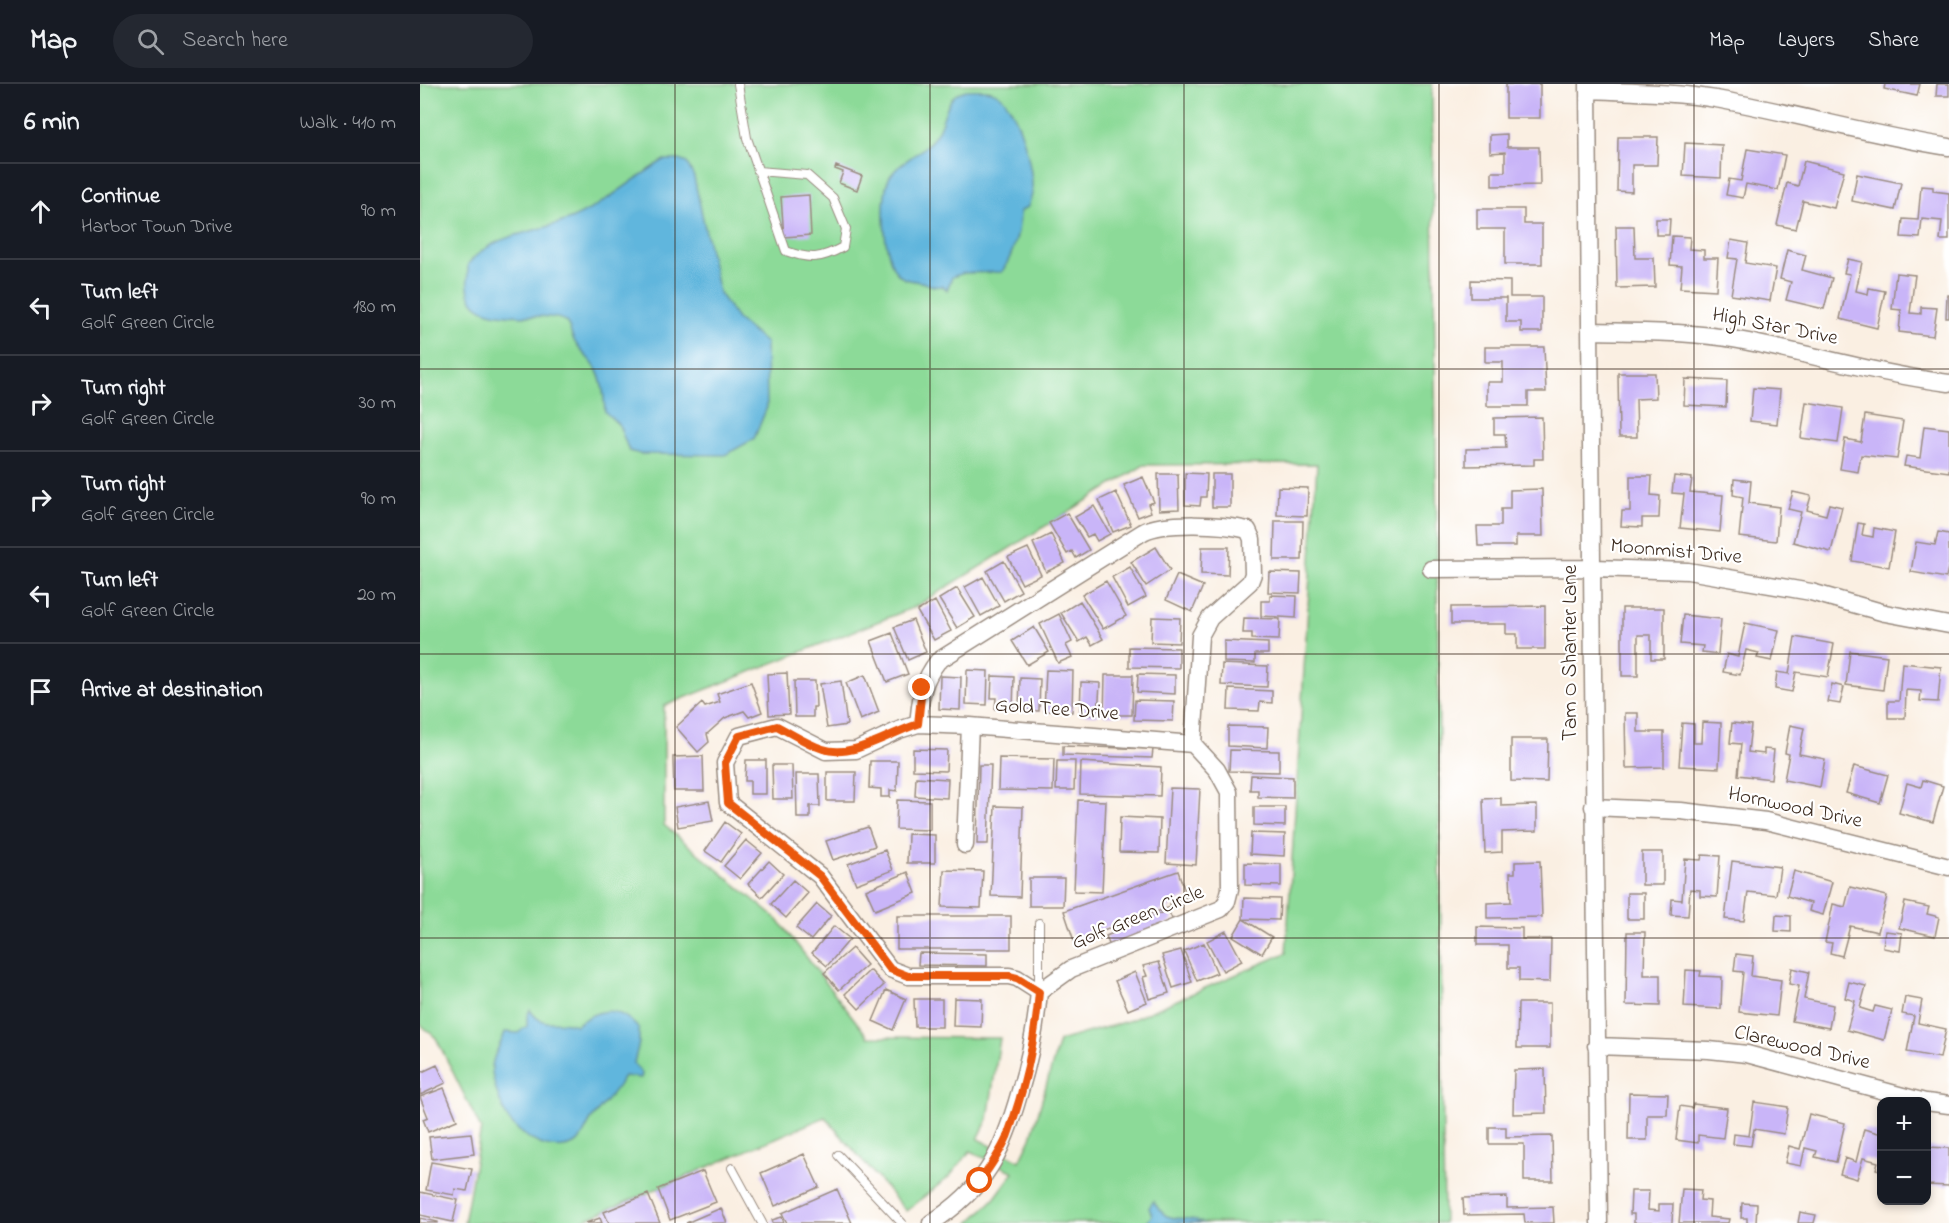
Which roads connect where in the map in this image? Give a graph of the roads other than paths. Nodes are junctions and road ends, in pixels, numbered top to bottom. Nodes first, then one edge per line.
1 (738, 84) edge
2 (1588, 87) edge
3 (1949, 147) edge
4 (758, 171) junction
5 (1591, 331) junction
6 (1949, 383) edge
7 (1431, 568) dead end
8 (1594, 568) junction
9 (1949, 625) edge
10 (918, 724) junction
11 (970, 726) junction
12 (1193, 744) junction
13 (1593, 807) junction
14 (965, 845) dead end
15 (1949, 867) edge
16 (1039, 923) dead end
17 (1039, 992) junction
18 (1596, 1046) junction
19 (1906, 1097) edge
20 (1931, 1103) edge
21 (1949, 1105) edge
22 (838, 1155) dead end
23 (732, 1168) dead end
24 (762, 1223) edge
25 (902, 1223) edge
26 (931, 1223) edge
27 (1599, 1223) edge

1 - 4 lane
2 - 3 street
2 - 5 street, Tam O Shanter Lane
4 - 4 lane
5 - 6 street, High Star Drive
5 - 8 street, Tam O Shanter Lane
7 - 8 street, Moonmist Drive
8 - 9 street, Moonmist Drive
8 - 13 street, Tam O Shanter Lane
10 - 11 street, Gold Tee Drive
10 - 12 street
10 - 17 street
11 - 12 street, Gold Tee Drive
11 - 14 street
12 - 17 street, Golf Green Circle
13 - 15 street, Hornwood Drive
13 - 18 street, Tam O Shanter Lane
16 - 17 lane
17 - 26 street
18 - 19 street, Clarewood Drive
18 - 27 street, Tam O Shanter Lane
20 - 21 street, Clarewood Drive
22 - 25 lane
23 - 24 lane

